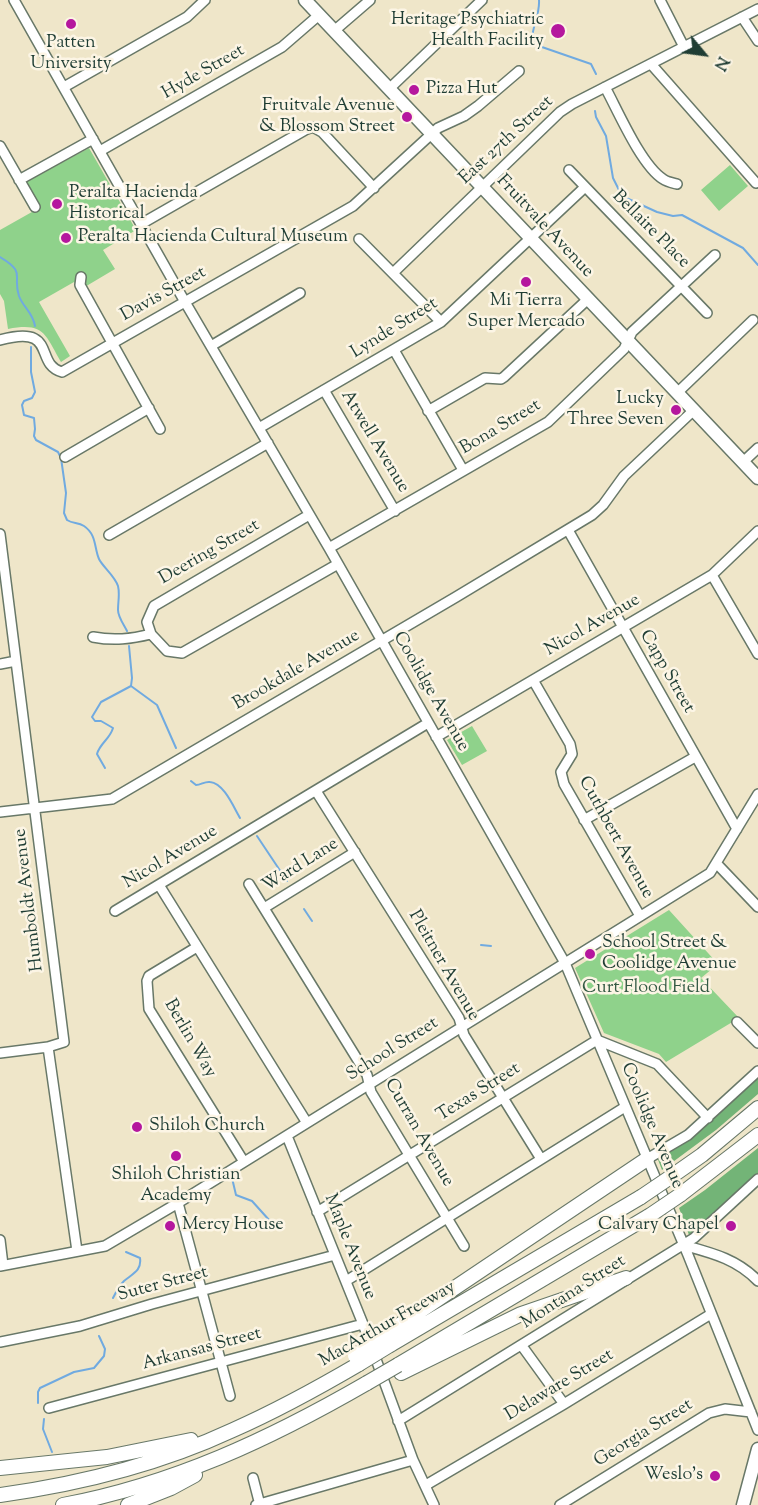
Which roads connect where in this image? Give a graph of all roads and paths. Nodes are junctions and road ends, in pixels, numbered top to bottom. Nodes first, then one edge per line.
1 (14, 0) edge
2 (205, 0) edge
3 (305, 0) edge
4 (370, 0) edge
5 (482, 0) edge
6 (660, 0) edge
7 (758, 9) edge
8 (319, 15) junction
9 (742, 17) junction
10 (334, 31) junction
11 (758, 41) edge
12 (684, 47) junction
13 (651, 64) junction
14 (519, 70) dead end
15 (64, 87) junction
16 (605, 87) junction
17 (389, 89) junction
18 (431, 134) junction
19 (93, 139) junction
20 (0, 146) edge
21 (100, 151) junction
22 (4, 162) edge
23 (569, 170) dead end
24 (19, 180) junction
25 (756, 183) dead end
26 (677, 184) dead end
27 (374, 188) junction
28 (482, 188) junction
29 (585, 188) junction
30 (35, 207) dead end
31 (141, 224) junction
32 (531, 238) junction
33 (359, 239) dead end
34 (715, 255) dead end
35 (393, 273) junction
36 (81, 277) dead end
37 (681, 286) junction
38 (300, 293) dead end
39 (588, 299) junction
40 (185, 302) junction
41 (707, 314) dead end
42 (753, 320) dead end
43 (441, 322) junction
44 (0, 340) edge
45 (628, 341) junction
46 (112, 342) junction
47 (211, 346) junction
48 (394, 350) junction
49 (324, 390) junction
50 (677, 393) junction
51 (148, 408) junction
52 (694, 410) junction
53 (428, 411) junction
54 (259, 428) junction
55 (160, 429) dead end
56 (268, 443) junction
57 (758, 448) edge
58 (65, 457) dead end
59 (742, 462) junction
60 (464, 470) junction
61 (758, 478) edge
62 (395, 511) junction
63 (309, 515) junction
64 (568, 530) junction
65 (758, 531) edge
66 (0, 534) edge
67 (109, 535) dead end
68 (329, 548) junction
69 (338, 564) junction
70 (712, 575) junction
71 (622, 628) junction
72 (151, 634) junction
73 (93, 637) dead end
74 (382, 641) junction
75 (758, 654) edge
76 (16, 661) junction
77 (0, 664) edge
78 (533, 680) junction
79 (428, 723) junction
80 (436, 737) junction
81 (695, 757) junction
82 (316, 790) junction
83 (758, 794) edge
84 (35, 808) junction
85 (0, 812) edge
86 (585, 820) junction
87 (737, 829) junction
88 (355, 852) junction
89 (717, 864) junction
90 (249, 884) dead end
91 (159, 885) junction
92 (758, 907) edge
93 (264, 908) junction
94 (115, 911) dead end
95 (640, 916) junction
96 (197, 947) junction
97 (565, 963) junction
98 (737, 1022) dead end
99 (462, 1026) junction
100 (597, 1040) junction
101 (758, 1044) edge
102 (48, 1047) junction
103 (0, 1053) edge
104 (758, 1071) edge
105 (369, 1083) junction
106 (503, 1098) junction
107 (625, 1107) junction
108 (758, 1108) edge
109 (708, 1118) junction
110 (307, 1123) junction
111 (758, 1135) edge
112 (287, 1136) junction
113 (410, 1155) junction
114 (541, 1159) junction
115 (647, 1159) junction
116 (244, 1162) junction
117 (758, 1179) edge
118 (178, 1203) junction
119 (317, 1212) junction
120 (448, 1217) junction
121 (0, 1240) edge
122 (683, 1245) junction
123 (464, 1246) dead end
124 (77, 1251) junction
125 (335, 1255) junction
126 (2, 1265) edge
127 (626, 1278) junction
128 (346, 1281) junction
129 (758, 1281) edge
130 (202, 1291) junction
131 (711, 1314) junction
132 (363, 1324) junction
133 (388, 1340) junction
134 (0, 1342) edge
135 (522, 1346) junction
136 (221, 1362) junction
137 (400, 1369) junction
138 (230, 1396) dead end
139 (564, 1404) junction
140 (49, 1408) dead end
141 (751, 1412) junction
142 (398, 1421) junction
143 (758, 1430) edge
144 (232, 1431) junction
145 (758, 1449) edge
146 (239, 1450) junction
147 (413, 1460) junction
148 (0, 1468) edge
149 (253, 1478) dead end
150 (426, 1485) junction
151 (0, 1495) edge
152 (63, 1505) edge
153 (128, 1505) edge
154 (259, 1505) edge
155 (434, 1505) edge
156 (560, 1505) edge
157 (743, 1505) edge

1 - 15 street, Coolidge Avenue
2 - 15 street
3 - 8 main road, Fruitvale Avenue
4 - 10 street
5 - 17 street
6 - 12 street
7 - 9 street, East 27th Street
8 - 10 main road, Fruitvale Avenue
8 - 21 street, Hyde Street
9 - 11 street
9 - 12 street, East 27th Street
10 - 17 main road, Fruitvale Avenue
12 - 13 street, East 27th Street
13 - 16 street, East 27th Street
13 - 25 street
14 - 18 street, Davis Street
15 - 19 street, Coolidge Avenue
16 - 26 street
16 - 28 street, East 27th Street
17 - 18 main road, Fruitvale Avenue
18 - 27 street, Davis Street
18 - 28 main road, Fruitvale Avenue
19 - 21 street, Coolidge Avenue
19 - 24 street
20 - 22 street
21 - 31 street, Coolidge Avenue
22 - 24 street
23 - 29 street, Bellaire Place
24 - 30 street
27 - 31 street
27 - 40 street, Davis Street
28 - 32 main road, Fruitvale Avenue
28 - 35 street, East 27th Street
29 - 32 street, Lynde Street
29 - 37 street, Bellaire Place
31 - 40 street, Coolidge Avenue
32 - 39 main road, Fruitvale Avenue
32 - 43 street, Lynde Street
33 - 35 street
34 - 37 street, Bona Street
35 - 43 street
36 - 46 street
37 - 41 street, Bellaire Place
37 - 45 street, Bona Street
38 - 47 street
39 - 45 main road, Fruitvale Avenue
39 - 53 street
40 - 46 street, Davis Street
40 - 47 street, Coolidge Avenue
42 - 50 street
43 - 48 street, Lynde Street
44 - 46 street, Davis Street
45 - 50 main road, Fruitvale Avenue
45 - 60 street, Bona Street
46 - 51 street
47 - 54 street, Coolidge Avenue
48 - 49 street, Lynde Street
48 - 53 street
49 - 54 street, Lynde Street
49 - 62 street, Atwell Avenue
50 - 52 main road, Fruitvale Avenue
51 - 55 street
51 - 58 street
52 - 59 main road, Fruitvale Avenue
52 - 64 street, Brookdale Avenue
53 - 60 street
54 - 56 street, Coolidge Avenue
56 - 63 street, Coolidge Avenue
56 - 67 street
57 - 59 street
59 - 61 main road, Fruitvale Avenue
60 - 62 street, Bona Street
62 - 68 street, Bona Street
63 - 68 street, Coolidge Avenue
63 - 72 street, Deering Street
64 - 71 street, Capp Street
64 - 74 street, Brookdale Avenue
65 - 70 street, Nicol Avenue
66 - 76 street, Humboldt Avenue
68 - 69 street, Coolidge Avenue
69 - 72 street
69 - 74 street, Coolidge Avenue
70 - 71 street, Nicol Avenue
70 - 75 street
71 - 78 street, Nicol Avenue
71 - 81 street, Capp Street
72 - 73 street
74 - 79 street, Coolidge Avenue
74 - 84 street, Brookdale Avenue
76 - 77 street
76 - 84 street, Humboldt Avenue
78 - 80 street, Nicol Avenue
78 - 86 street, Cuthbert Avenue
79 - 80 street, Coolidge Avenue
79 - 82 street, Nicol Avenue
80 - 97 street, Coolidge Avenue
81 - 86 street
81 - 87 street, Capp Street
82 - 88 street, Pleitner Avenue
82 - 91 street, Nicol Avenue
83 - 87 street, School Street
84 - 85 street, Brookdale Avenue
84 - 102 street, Humboldt Avenue
86 - 95 street, Cuthbert Avenue
87 - 89 street, School Street
88 - 93 street, Ward Lane
88 - 99 street, Pleitner Avenue
89 - 92 street
89 - 95 street, School Street
90 - 93 street, Curran Avenue
91 - 94 street, Nicol Avenue
91 - 96 street
93 - 105 street, Curran Avenue
95 - 97 street, School Street
96 - 110 street
96 - 116 street, Berlin Way
97 - 99 street, School Street
97 - 100 street, Coolidge Avenue
98 - 101 street
99 - 105 street, School Street
99 - 106 street, Pleitner Avenue
100 - 106 street, Texas Street
100 - 107 street, Coolidge Avenue
100 - 109 street
102 - 103 street
102 - 124 street
104 - 109 street
105 - 110 street, School Street
105 - 113 street, Curran Avenue
106 - 113 street, Texas Street
106 - 114 street, Pleitner Avenue
107 - 114 street
107 - 115 street, Coolidge Avenue
108 - 133 highway, MacArthur Freeway, bridge
109 - 115 street
110 - 112 street, School Street
111 - 137 highway, bridge
112 - 116 street, School Street
112 - 119 street, Maple Avenue
113 - 119 street, Texas Street
113 - 120 street, Curran Avenue
114 - 120 street
115 - 122 street, Coolidge Avenue
115 - 133 highway
116 - 118 street, School Street
117 - 122 street, Montana Street
118 - 124 street, School Street
118 - 130 street
119 - 125 street, Maple Avenue
120 - 123 street, Curran Avenue
120 - 128 street
121 - 126 street
122 - 127 street, Montana Street
122 - 129 street
122 - 131 street, Coolidge Avenue
124 - 126 street, School Street
125 - 128 street, Maple Avenue
125 - 130 street, Suter Street
127 - 135 street, Montana Street
127 - 137 highway
128 - 132 street, Maple Avenue
130 - 134 street, Suter Street
130 - 136 street
131 - 139 street, Delaware Street
131 - 141 street, Coolidge Avenue
132 - 136 street, Arkansas Street
132 - 142 street, Maple Avenue
133 - 144 highway, bridge
135 - 139 street
135 - 142 street, Montana Street
136 - 138 street
136 - 140 street, Arkansas Street
137 - 146 highway
139 - 150 street, Delaware Street
141 - 143 street, Coolidge Avenue
141 - 156 street, Georgia Street
142 - 147 street, Maple Avenue
144 - 148 highway
144 - 151 highway
145 - 157 main road
146 - 152 highway
146 - 153 highway
147 - 150 street, Maple Avenue
147 - 154 street
149 - 154 street
150 - 155 street, Maple Avenue

